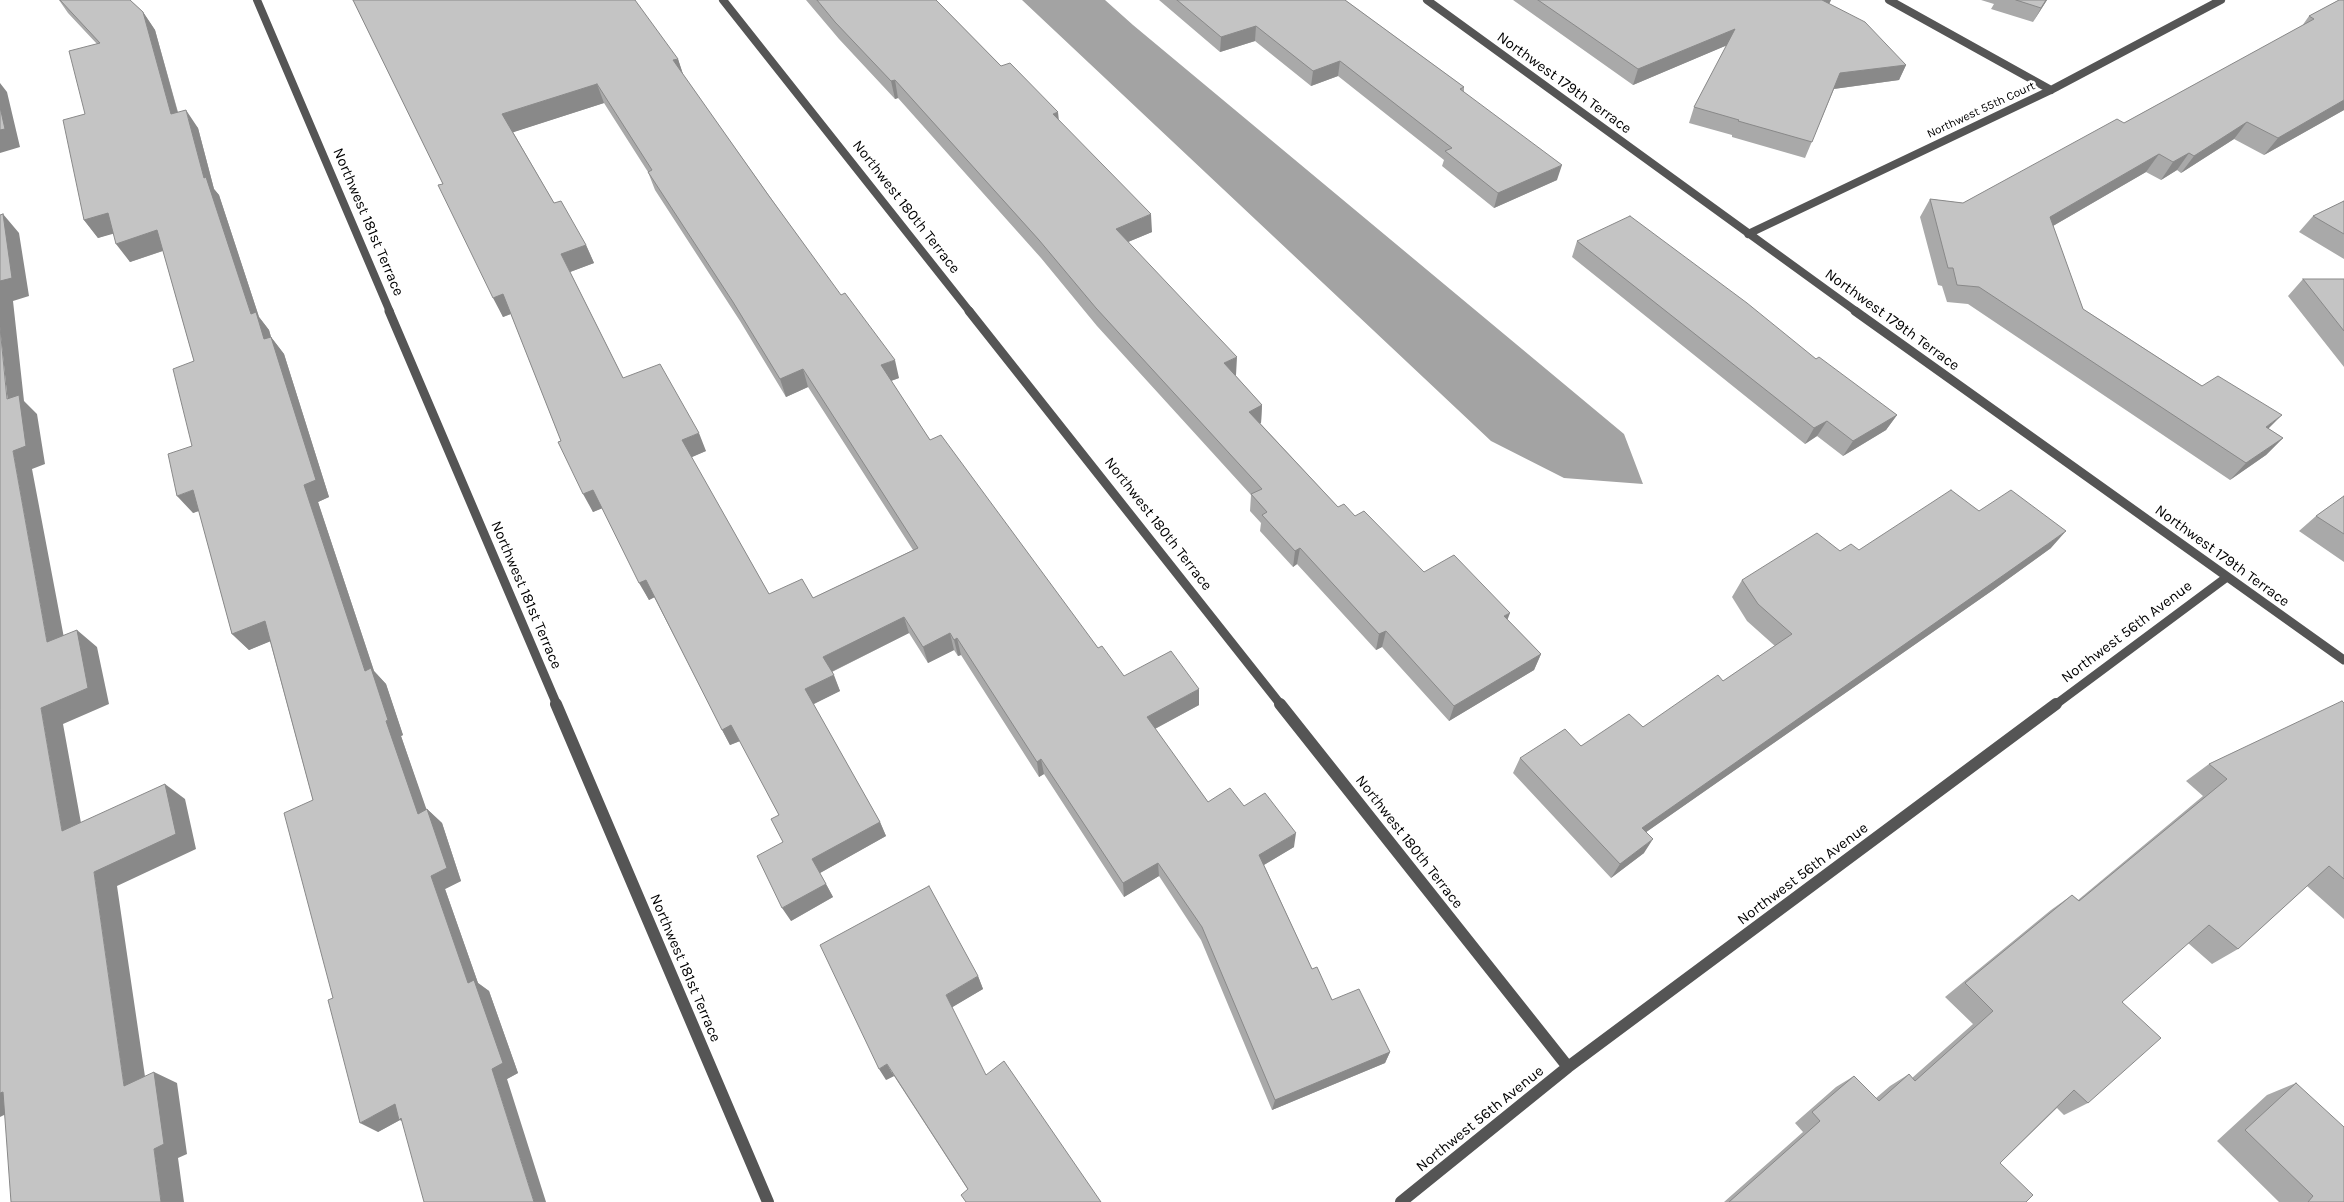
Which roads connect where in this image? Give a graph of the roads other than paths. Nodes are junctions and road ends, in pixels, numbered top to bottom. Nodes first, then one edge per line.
1 (257, 0) edge
2 (723, 0) edge
3 (1427, 0) edge
4 (1889, 0) edge
5 (2220, 0) edge
6 (2051, 90) junction
7 (1748, 234) junction
8 (2227, 577) junction
9 (2344, 660) edge
10 (1568, 1067) junction
11 (768, 1202) edge
12 (1401, 1202) edge

1 - 11 street, Northwest 181st Terrace
2 - 10 street, Northwest 180th Terrace
3 - 7 street, Northwest 179th Terrace
4 - 6 street
5 - 6 street, Northwest 55th Court
6 - 7 street, Northwest 55th Court
7 - 8 street, Northwest 179th Terrace
8 - 9 street, Northwest 179th Terrace
8 - 10 street, Northwest 56th Avenue
10 - 12 street, Northwest 56th Avenue

